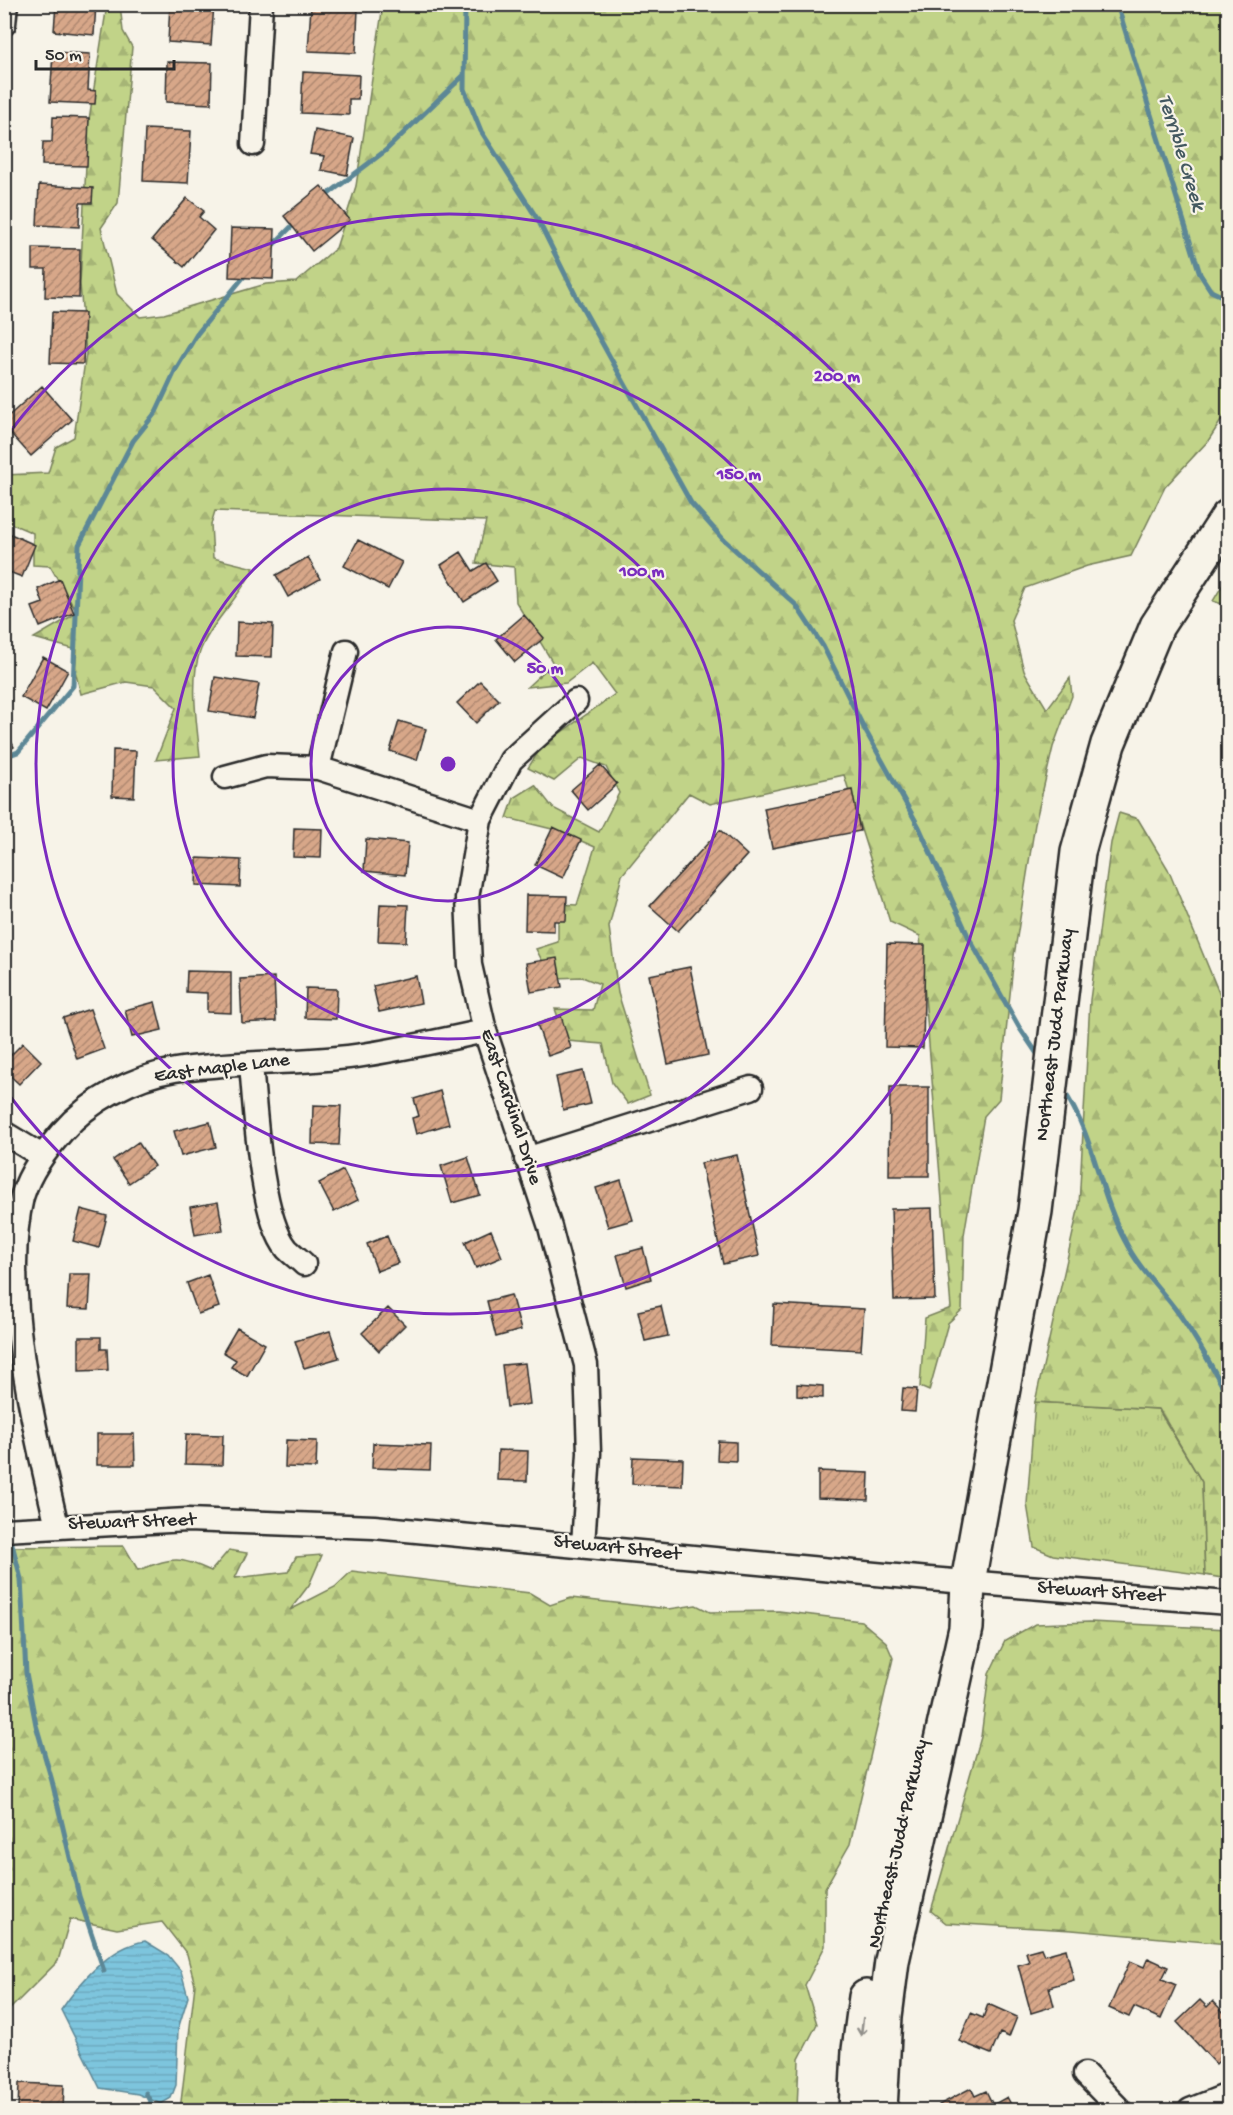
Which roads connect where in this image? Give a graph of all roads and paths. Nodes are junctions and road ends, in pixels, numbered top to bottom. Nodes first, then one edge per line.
1 (6, 4) edge
2 (261, 4) edge
3 (4, 24) edge
4 (253, 144) dead end
5 (1228, 517) edge
6 (346, 651) dead end
7 (576, 701) dead end
8 (318, 768) junction
9 (225, 777) dead end
10 (480, 820) junction
11 (485, 1031) junction
12 (251, 1064) junction
13 (751, 1088) dead end
14 (4, 1133) edge
15 (42, 1156) junction
16 (526, 1159) junction
17 (304, 1264) dead end
18 (57, 1526) junction
19 (4, 1530) edge
20 (583, 1545) junction
21 (968, 1582) junction
22 (1228, 1603) edge
23 (1085, 2074) dead end
24 (1228, 2095) edge
25 (856, 2110) edge
26 (880, 2110) edge
27 (1120, 2110) edge
28 (1190, 2110) edge

1 - 3 street
2 - 4 street
5 - 21 highway, Northeast Judd Parkway
6 - 8 street
7 - 10 street, East Cardinal Drive
8 - 9 street
8 - 10 street
10 - 11 street, East Cardinal Drive
11 - 12 street, East Maple Lane
11 - 16 street, East Cardinal Drive
12 - 15 street, East Maple Lane
12 - 17 street
13 - 16 street
14 - 15 street
15 - 18 street, East Maple Lane
16 - 20 street, East Cardinal Drive
18 - 19 street, Stewart Street
18 - 20 street, Stewart Street
20 - 21 street, Stewart Street
21 - 22 street, Stewart Street
21 -> 25 highway, Northeast Judd Parkway
21 - 26 highway, Northeast Judd Parkway
23 - 27 street
24 - 28 street

